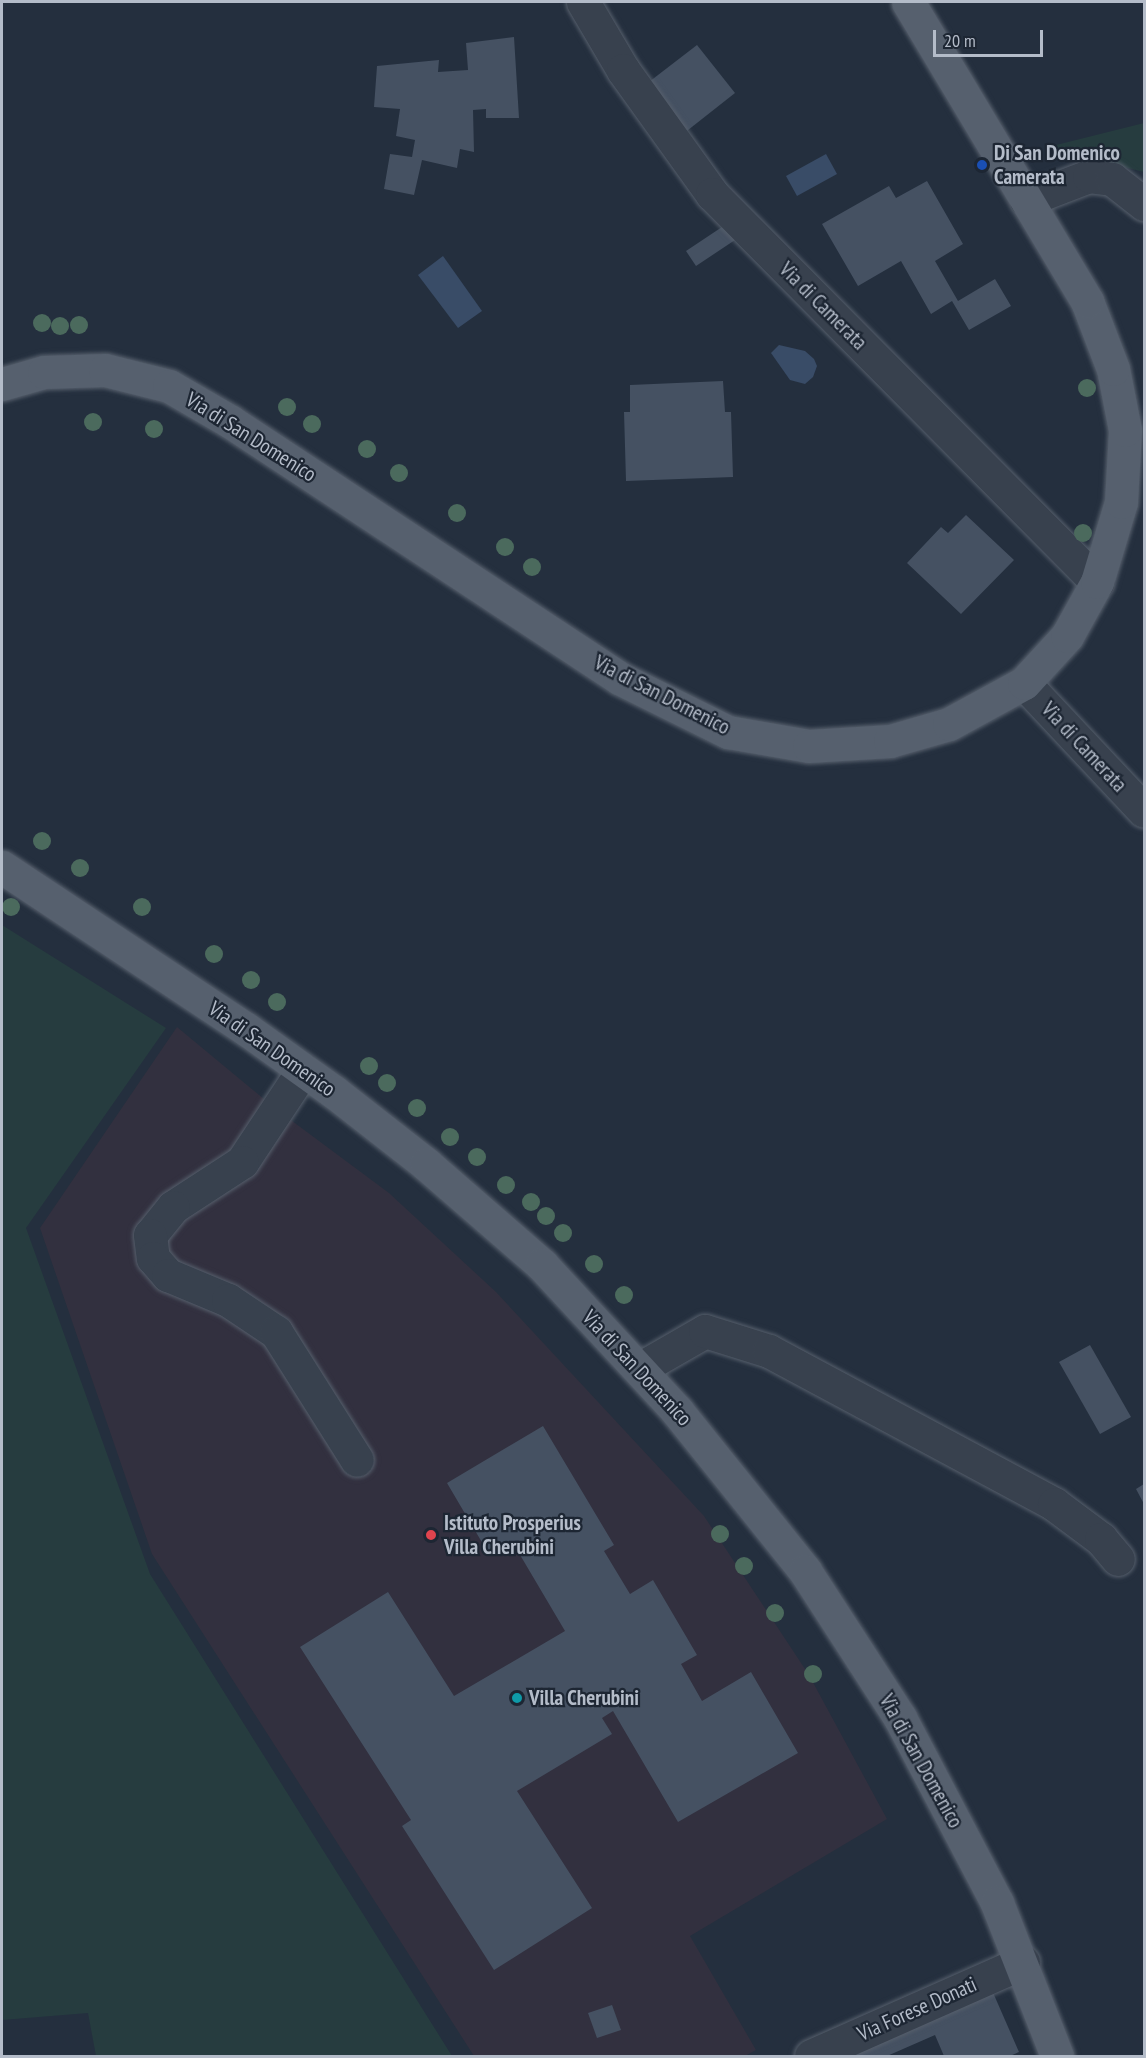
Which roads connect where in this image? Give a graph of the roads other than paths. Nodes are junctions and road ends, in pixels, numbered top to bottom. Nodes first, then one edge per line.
1 (583, 2) edge
2 (908, 2) edge
3 (1026, 200) junction
4 (1144, 204) edge
5 (2, 384) edge
6 (1097, 582) junction
7 (1024, 683) junction
8 (1144, 811) edge
9 (2, 867) edge
10 (303, 1070) junction
11 (639, 1369) junction
12 (357, 1460) dead end
13 (1118, 1559) dead end
14 (1023, 1962) junction
15 (811, 2056) edge
16 (1057, 2056) edge

1 - 6 street, Via di Camerata
2 - 3 main road, Via di San Domenico
3 - 4 street
3 - 6 main road, Via di San Domenico
5 - 7 main road, Via di San Domenico
6 - 7 main road, Via di San Domenico
7 - 8 street, Via di Camerata
9 - 10 main road, Via di San Domenico
10 - 11 main road, Via di San Domenico
10 - 12 street
11 - 13 street
11 - 14 main road, Via di San Domenico
14 - 15 street, Via Forese Donati
14 - 16 main road, Via di San Domenico

